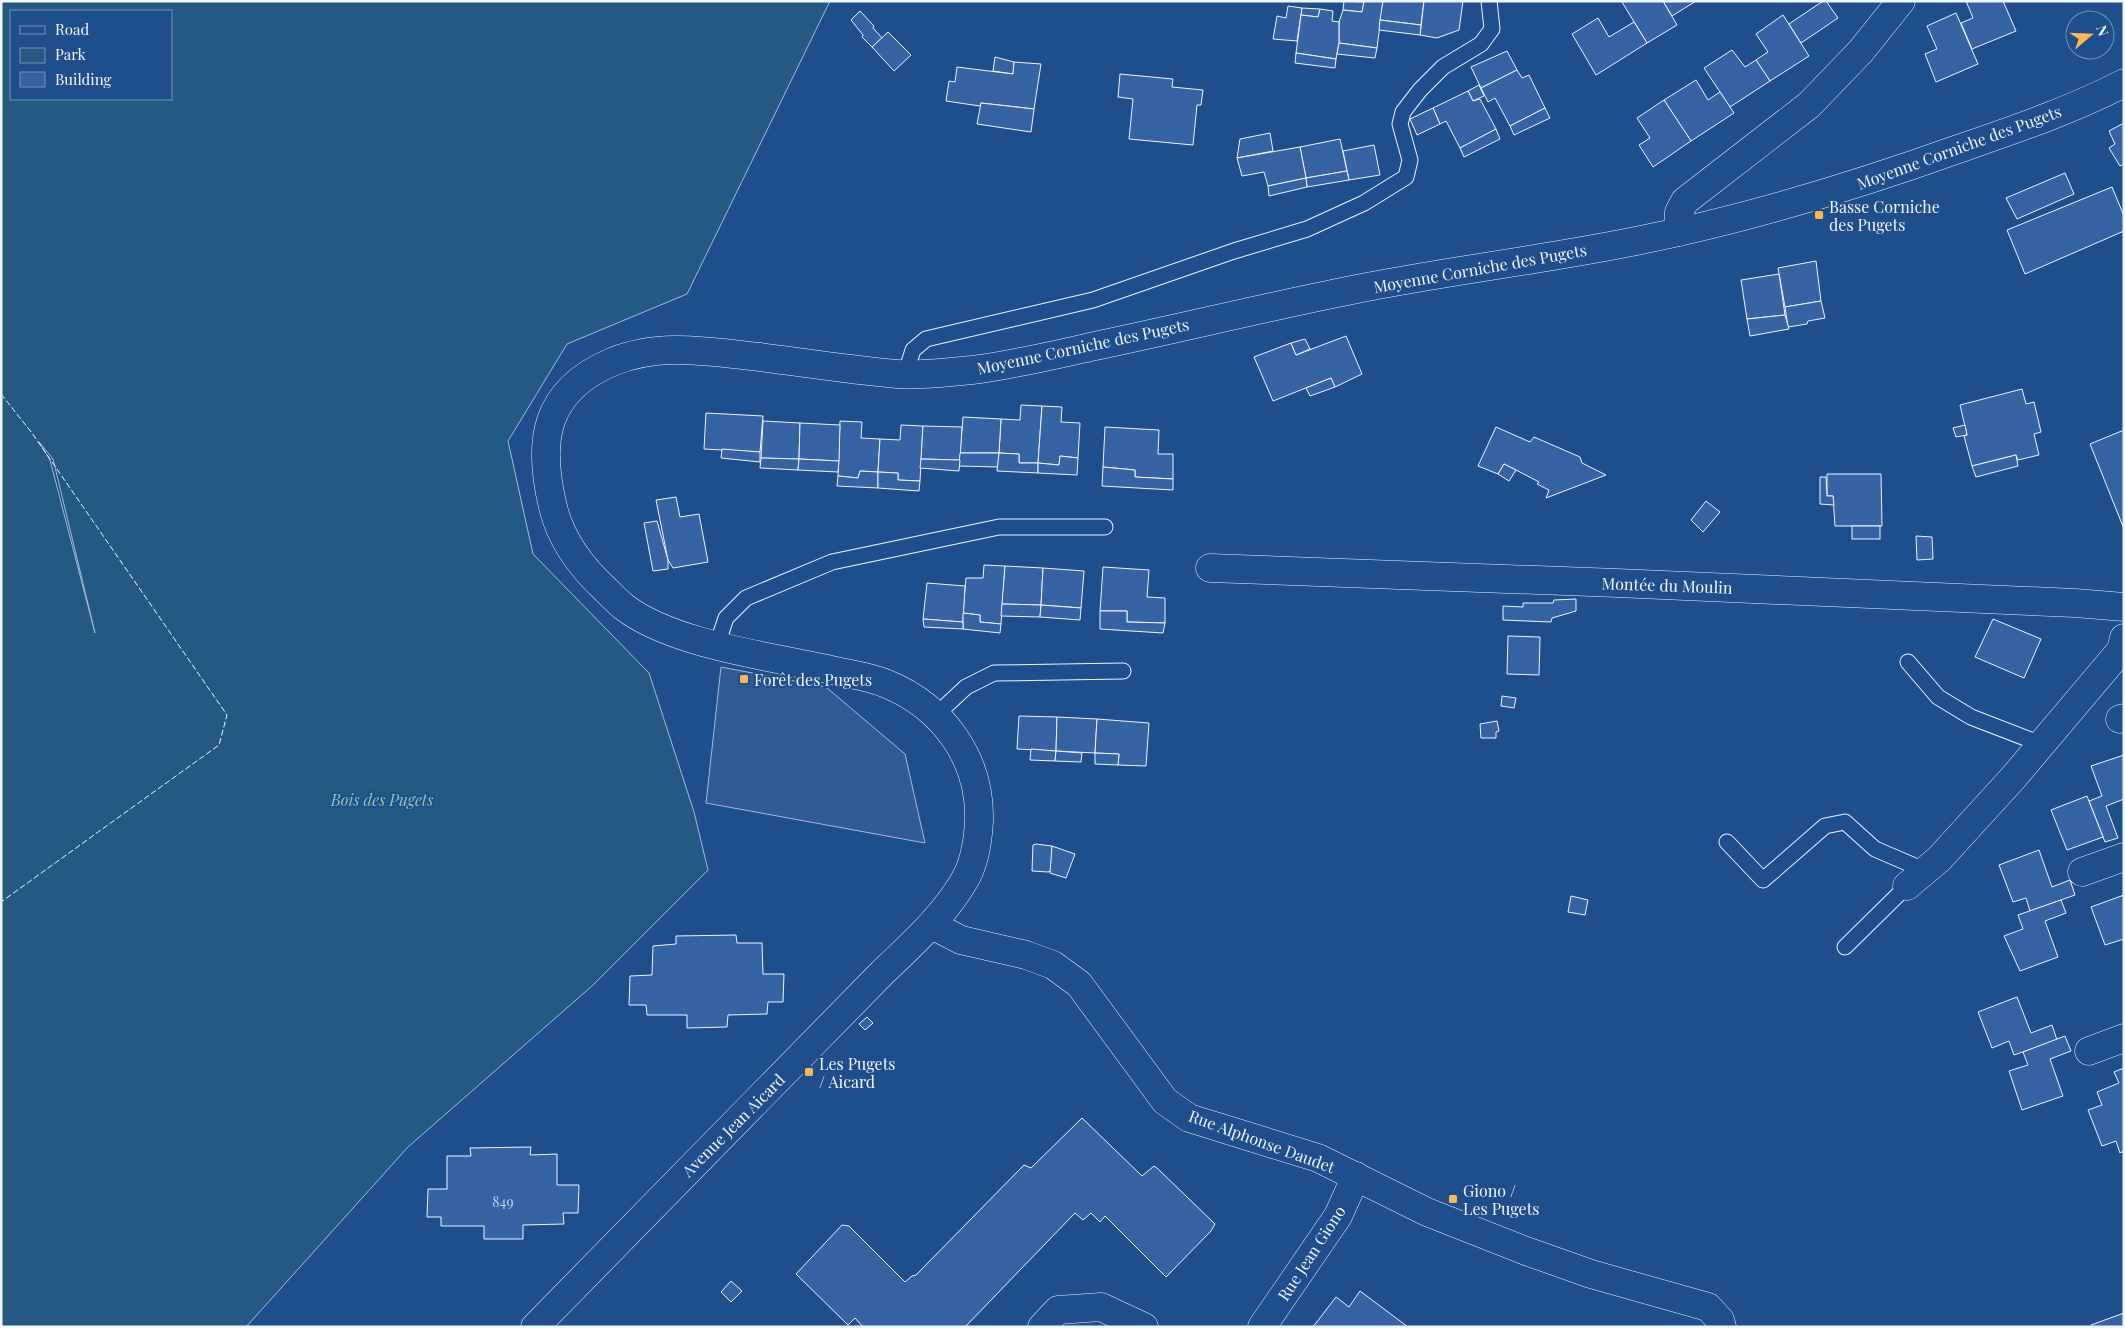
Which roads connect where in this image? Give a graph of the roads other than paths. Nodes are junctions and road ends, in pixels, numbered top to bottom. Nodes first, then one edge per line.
1 (1489, 1) edge
2 (1901, 1) edge
3 (2124, 83) edge
4 (1678, 232) junction
5 (905, 375) junction
6 (1105, 527) dead end
7 (1210, 568) dead end
8 (2124, 607) edge
9 (2124, 638) edge
10 (718, 645) junction
11 (1908, 662) dead end
12 (1123, 671) dead end
13 (936, 714) junction
14 (2041, 744) junction
15 (1727, 842) dead end
16 (2124, 857) edge
17 (2082, 872) dead end
18 (1916, 878) junction
19 (932, 925) junction
20 (1845, 947) dead end
21 (2124, 1038) edge
22 (2089, 1051) dead end
23 (1356, 1176) junction
24 (535, 1327) edge
25 (1042, 1327) edge
26 (1144, 1327) edge
27 (1262, 1327) edge
28 (1722, 1327) edge

1 - 5 lane
2 - 4 street
3 - 4 street, Moyenne Corniche des Pugets
4 - 5 street, Moyenne Corniche des Pugets
5 - 10 street, Moyenne Corniche des Pugets
6 - 10 lane
7 - 8 street, Montée du Moulin
9 - 14 street
10 - 13 street, Moyenne Corniche des Pugets
11 - 14 lane
12 - 13 lane
13 - 19 street, Moyenne Corniche des Pugets
14 - 18 street
15 - 18 lane
16 - 17 street
18 - 20 lane
19 - 23 street, Rue Alphonse Daudet
19 - 24 street, Avenue Jean Aicard
21 - 22 street
23 - 27 street, Rue Jean Giono
23 - 28 street, Rue Alphonse Daudet
25 - 26 street

